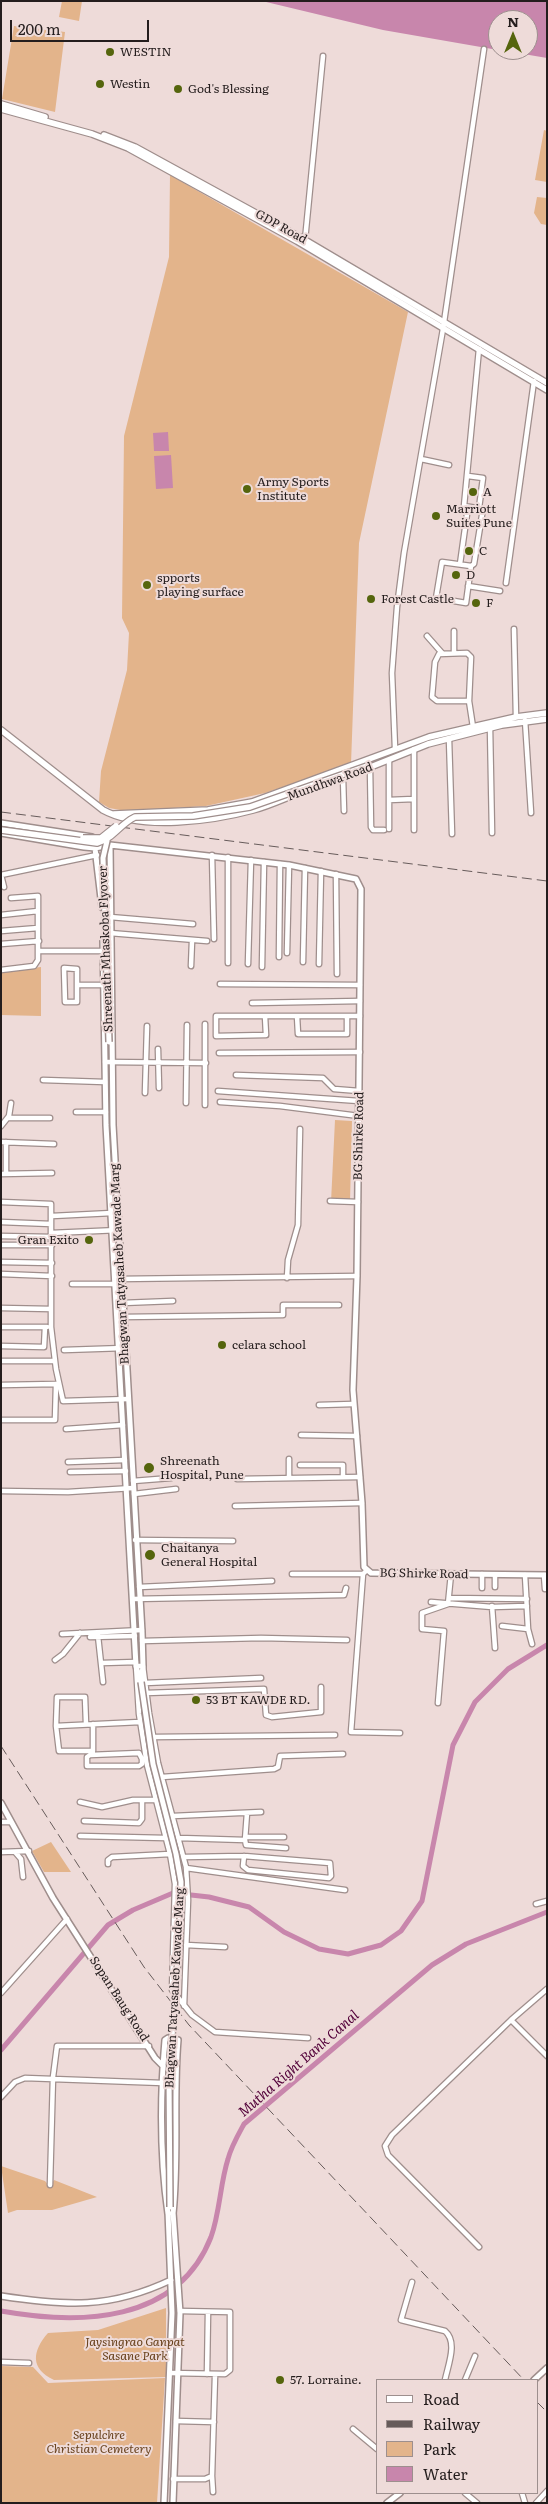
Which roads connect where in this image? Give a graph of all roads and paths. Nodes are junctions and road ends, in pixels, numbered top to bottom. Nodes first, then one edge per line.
1 (484, 49) dead end
2 (323, 56) dead end
3 (1, 104) edge
4 (1, 109) edge
5 (305, 240) junction
6 (443, 326) junction
7 (480, 350) junction
8 (534, 381) junction
9 (547, 384) edge
10 (547, 390) edge
11 (421, 459) junction
12 (450, 465) dead end
13 (468, 476) junction
14 (468, 507) junction
15 (479, 508) junction
16 (460, 564) junction
17 (471, 566) junction
18 (506, 583) dead end
19 (468, 586) junction
20 (500, 591) dead end
21 (514, 629) dead end
22 (454, 631) dead end
23 (428, 636) dead end
24 (442, 653) junction
25 (454, 653) junction
26 (469, 701) junction
27 (547, 713) edge
28 (516, 717) junction
29 (547, 719) edge
30 (525, 720) junction
31 (473, 727) junction
32 (490, 727) junction
33 (1, 730) edge
34 (450, 739) junction
35 (395, 748) junction
36 (414, 749) junction
37 (386, 752) junction
38 (392, 759) junction
39 (367, 765) junction
40 (343, 777) junction
41 (414, 799) junction
42 (389, 800) junction
43 (344, 812) dead end
44 (531, 813) dead end
45 (110, 814) junction
46 (1, 828) edge
47 (414, 830) dead end
48 (492, 833) dead end
49 (452, 834) dead end
50 (106, 844) junction
51 (95, 848) junction
52 (97, 855) junction
53 (212, 855) junction
54 (228, 857) junction
55 (251, 860) junction
56 (264, 862) junction
57 (280, 864) junction
58 (289, 865) junction
59 (305, 868) junction
60 (321, 871) junction
61 (336, 874) junction
62 (1, 875) edge
63 (4, 887) dead end
64 (11, 898) dead end
65 (38, 911) junction
66 (1, 915) edge
67 (110, 917) junction
68 (193, 924) dead end
69 (38, 928) junction
70 (1, 932) edge
71 (110, 933) junction
72 (214, 939) dead end
73 (38, 941) junction
74 (192, 941) junction
75 (207, 941) dead end
76 (1, 944) edge
77 (38, 951) junction
78 (103, 951) junction
79 (287, 953) dead end
80 (279, 957) dead end
81 (303, 962) dead end
82 (228, 963) dead end
83 (248, 964) dead end
84 (319, 964) dead end
85 (191, 966) dead end
86 (262, 967) dead end
87 (1, 970) edge
88 (337, 974) dead end
89 (220, 984) dead end
90 (77, 985) junction
91 (104, 985) junction
92 (360, 985) junction
93 (360, 1001) junction
94 (252, 1003) dead end
95 (265, 1016) junction
96 (297, 1016) junction
97 (347, 1016) junction
98 (360, 1016) junction
99 (205, 1024) dead end
100 (187, 1025) dead end
101 (147, 1026) dead end
102 (158, 1049) dead end
103 (360, 1052) junction
104 (218, 1054) dead end
105 (111, 1060) junction
106 (105, 1062) junction
107 (146, 1063) junction
108 (159, 1063) junction
109 (186, 1063) junction
110 (206, 1063) junction
111 (236, 1075) dead end
112 (43, 1080) dead end
113 (105, 1082) junction
114 (159, 1088) dead end
115 (218, 1091) dead end
116 (359, 1091) junction
117 (145, 1093) dead end
118 (359, 1101) junction
119 (220, 1102) dead end
120 (11, 1103) dead end
121 (186, 1103) dead end
122 (206, 1106) dead end
123 (76, 1112) dead end
124 (106, 1112) junction
125 (359, 1116) junction
126 (8, 1118) junction
127 (50, 1118) dead end
128 (1, 1126) edge
129 (300, 1129) dead end
130 (4, 1142) edge
131 (54, 1144) dead end
132 (108, 1166) junction
133 (115, 1166) junction
134 (52, 1173) dead end
135 (4, 1174) edge
136 (330, 1201) dead end
137 (1, 1202) edge
138 (358, 1202) junction
139 (112, 1213) junction
140 (52, 1216) junction
141 (1, 1222) edge
142 (52, 1224) junction
143 (116, 1230) junction
144 (51, 1235) junction
145 (1, 1236) edge
146 (1, 1245) edge
147 (52, 1245) junction
148 (1, 1262) edge
149 (52, 1263) junction
150 (1, 1274) edge
151 (52, 1276) junction
152 (357, 1276) junction
153 (287, 1278) junction
154 (121, 1279) junction
155 (115, 1282) junction
156 (72, 1284) dead end
157 (173, 1301) dead end
158 (122, 1303) junction
159 (340, 1305) dead end
160 (1, 1308) edge
161 (51, 1309) junction
162 (122, 1317) junction
163 (1, 1327) edge
164 (45, 1327) junction
165 (51, 1327) junction
166 (1, 1346) edge
167 (118, 1348) junction
168 (124, 1348) junction
169 (64, 1350) dead end
170 (1, 1361) edge
171 (55, 1361) junction
172 (59, 1383) junction
173 (1, 1384) edge
174 (121, 1399) junction
175 (128, 1399) junction
176 (56, 1401) junction
177 (63, 1401) junction
178 (353, 1404) junction
179 (319, 1405) dead end
180 (1, 1420) edge
181 (123, 1425) junction
182 (66, 1429) dead end
183 (301, 1435) dead end
184 (356, 1436) junction
185 (289, 1459) dead end
186 (125, 1460) junction
187 (68, 1462) dead end
188 (300, 1465) dead end
189 (126, 1471) junction
190 (70, 1472) dead end
191 (343, 1477) junction
192 (360, 1477) junction
193 (171, 1478) dead end
194 (289, 1478) junction
195 (236, 1479) dead end
196 (133, 1481) junction
197 (126, 1488) junction
198 (133, 1488) junction
199 (176, 1489) dead end
200 (1, 1490) edge
201 (134, 1494) junction
202 (362, 1503) junction
203 (235, 1506) dead end
204 (136, 1540) junction
205 (233, 1541) dead end
206 (130, 1566) junction
207 (137, 1566) junction
208 (364, 1573) junction
209 (292, 1574) dead end
210 (451, 1574) junction
211 (482, 1574) junction
212 (495, 1575) junction
213 (525, 1576) junction
214 (546, 1576) edge
215 (272, 1581) dead end
216 (138, 1587) junction
217 (495, 1587) dead end
218 (346, 1588) dead end
219 (482, 1588) dead end
220 (544, 1590) dead end
221 (449, 1598) junction
222 (136, 1599) junction
223 (527, 1599) junction
224 (492, 1600) junction
225 (431, 1602) dead end
226 (448, 1604) junction
227 (527, 1606) junction
228 (492, 1607) junction
229 (502, 1626) dead end
230 (528, 1629) junction
231 (142, 1630) junction
232 (135, 1633) junction
233 (62, 1634) dead end
234 (80, 1634) junction
235 (98, 1636) junction
236 (90, 1637) dead end
237 (347, 1640) dead end
238 (142, 1641) junction
239 (532, 1644) dead end
240 (495, 1648) dead end
241 (55, 1660) dead end
242 (102, 1663) junction
243 (136, 1664) junction
244 (143, 1666) junction
245 (261, 1678) dead end
246 (102, 1682) dead end
247 (143, 1682) junction
248 (321, 1687) dead end
249 (146, 1693) junction
250 (438, 1703) dead end
251 (140, 1722) junction
252 (86, 1724) junction
253 (93, 1724) junction
254 (56, 1726) junction
255 (400, 1733) dead end
256 (335, 1735) dead end
257 (154, 1737) junction
258 (342, 1754) dead end
259 (144, 1759) junction
260 (162, 1776) junction
261 (156, 1800) junction
262 (142, 1801) junction
263 (80, 1802) dead end
264 (1, 1803) edge
265 (262, 1812) dead end
266 (247, 1813) junction
267 (173, 1816) junction
268 (84, 1821) dead end
269 (1, 1822) edge
270 (12, 1822) junction
271 (80, 1836) dead end
272 (165, 1838) junction
273 (179, 1838) junction
274 (246, 1838) junction
275 (284, 1838) dead end
276 (286, 1848) dead end
277 (1, 1852) edge
278 (15, 1852) junction
279 (28, 1852) junction
280 (170, 1854) junction
281 (244, 1856) junction
282 (184, 1857) junction
283 (108, 1864) dead end
284 (186, 1868) junction
285 (23, 1878) dead end
286 (345, 1890) dead end
287 (547, 1901) edge
288 (536, 1904) dead end
289 (67, 1920) junction
290 (186, 1945) junction
291 (225, 1947) dead end
292 (547, 1989) edge
293 (1, 1993) edge
294 (184, 2006) junction
295 (511, 2020) junction
296 (308, 2038) dead end
297 (149, 2046) junction
298 (547, 2056) edge
299 (163, 2067) junction
300 (175, 2071) junction
301 (53, 2078) junction
302 (163, 2083) junction
303 (1, 2098) edge
304 (50, 2185) dead end
305 (171, 2214) junction
306 (480, 2247) dead end
307 (177, 2279) junction
308 (170, 2282) junction
309 (412, 2282) dead end
310 (1, 2296) edge
311 (180, 2312) junction
312 (208, 2312) junction
313 (475, 2356) dead end
314 (1, 2362) edge
315 (29, 2363) dead end
316 (547, 2368) edge
317 (170, 2373) junction
318 (178, 2373) junction
319 (207, 2374) junction
320 (216, 2376) dead end
321 (445, 2379) edge
322 (465, 2379) edge
323 (535, 2379) edge
324 (176, 2421) junction
325 (214, 2422) junction
326 (353, 2429) dead end
327 (376, 2448) edge
328 (166, 2473) junction
329 (174, 2476) junction
330 (212, 2476) junction
331 (547, 2491) edge
332 (213, 2492) dead end
333 (399, 2494) edge
334 (466, 2494) edge
335 (164, 2503) edge
336 (172, 2503) edge
337 (387, 2503) edge
338 (477, 2503) edge
339 (536, 2503) edge

1 - 6 street
2 - 5 street
3 - 5 main road, GDP Road
4 - 6 main road
5 - 6 main road, GDP Road
6 - 7 main road
6 - 9 main road, GDP Road
6 - 11 street
7 - 8 main road
7 - 13 street
8 - 10 main road
8 - 18 street
11 - 12 street
11 - 35 street
13 - 14 street
13 - 15 street
14 - 15 street
14 - 16 street
15 - 17 street
16 - 17 street
16 - 19 street
17 - 19 street
19 - 20 street
21 - 28 street
22 - 25 street
23 - 24 street
24 - 25 street
24 - 26 street
25 - 26 street
26 - 31 street
27 - 28 main road, Mundhwa Road
28 - 31 main road, Mundhwa Road
29 - 30 main road
30 - 32 main road
30 - 44 street
31 - 35 main road, Mundhwa Road
32 - 34 main road
32 - 48 street
33 - 45 main road, Mundhwa Road
34 - 36 main road
34 - 49 street
35 - 37 main road, Mundhwa Road
36 - 38 main road
36 - 41 street
37 - 39 main road
37 - 45 main road, Mundhwa Road
38 - 39 main road
38 - 42 street
39 - 40 main road, Mundhwa Road
39 - 42 street
39 - 46 main road, bridge
39 - 50 main road, bridge
40 - 43 street
40 - 45 main road, Mundhwa Road
41 - 42 street
41 - 47 street
46 - 50 main road, bridge
46 - 51 street, BG Shirke Road
50 - 51 street, BG Shirke Road
50 - 53 street, BG Shirke Road
50 - 67 street, Bhagwan Tatyasaheb Kawade Marg
50 - 105 street, Shreenath Mhaskoba Flyover, bridge
51 - 52 street, Bhagwan Tatyasaheb Kawade Marg
52 - 62 street
52 - 78 street, Bhagwan Tatyasaheb Kawade Marg
53 - 54 street, BG Shirke Road
53 - 72 street
54 - 55 street, BG Shirke Road
54 - 82 street
55 - 56 street, BG Shirke Road
55 - 83 street
56 - 57 street, BG Shirke Road
56 - 86 street
57 - 58 street, BG Shirke Road
57 - 80 street
58 - 59 street, BG Shirke Road
58 - 79 street
59 - 60 street, BG Shirke Road
59 - 81 street
60 - 61 street, BG Shirke Road
60 - 84 street
61 - 88 street
61 - 92 street, BG Shirke Road
62 - 63 street
64 - 65 street
65 - 66 street
65 - 69 street
67 - 68 street
67 - 71 street, Bhagwan Tatyasaheb Kawade Marg
69 - 70 street
69 - 73 street
71 - 74 street
71 - 105 street, Bhagwan Tatyasaheb Kawade Marg
73 - 76 street
73 - 77 street
74 - 75 street
74 - 85 street
77 - 78 street
77 - 87 street
78 - 91 street, Bhagwan Tatyasaheb Kawade Marg
89 - 92 street
90 - 90 street
90 - 91 street
91 - 106 street, Bhagwan Tatyasaheb Kawade Marg
92 - 93 street, BG Shirke Road
93 - 94 street
93 - 98 street, BG Shirke Road
95 - 95 street
95 - 96 street
96 - 97 street
96 - 97 street
97 - 98 street
98 - 103 street, BG Shirke Road
99 - 110 street
100 - 109 street
101 - 107 street
102 - 108 street
103 - 104 street
103 - 116 street, BG Shirke Road
105 - 106 street
105 - 107 street
105 - 133 street, Bhagwan Tatyasaheb Kawade Marg
106 - 113 street, Bhagwan Tatyasaheb Kawade Marg
107 - 108 street
107 - 117 street
108 - 109 street
108 - 114 street
109 - 110 street
109 - 121 street
110 - 122 street
111 - 116 street
112 - 113 street
113 - 124 street, Bhagwan Tatyasaheb Kawade Marg
115 - 118 street
116 - 118 street, BG Shirke Road
118 - 125 street, BG Shirke Road
119 - 125 street
120 - 126 street
123 - 124 street
124 - 132 street, Bhagwan Tatyasaheb Kawade Marg
125 - 138 street, BG Shirke Road
126 - 127 street
126 - 128 street
129 - 153 street
130 - 131 street
130 - 135 street
132 - 133 street
132 - 139 street, Bhagwan Tatyasaheb Kawade Marg
133 - 143 street, Bhagwan Tatyasaheb Kawade Marg
134 - 135 street
136 - 138 street
137 - 140 street
138 - 152 street, BG Shirke Road
139 - 140 street
139 - 143 street, Bhagwan Tatyasaheb Kawade Marg
140 - 142 street
141 - 142 street
142 - 144 street
143 - 144 street
143 - 154 street, Bhagwan Tatyasaheb Kawade Marg
143 - 155 street, Bhagwan Tatyasaheb Kawade Marg
144 - 145 street
144 - 147 street
146 - 147 street
147 - 149 street
148 - 149 street
149 - 151 street
150 - 151 street
151 - 161 street
152 - 153 street
152 - 178 street, BG Shirke Road
153 - 154 street
154 - 155 street
154 - 158 street, Bhagwan Tatyasaheb Kawade Marg
155 - 156 street
155 - 167 street, Bhagwan Tatyasaheb Kawade Marg
157 - 158 street
158 - 162 street, Bhagwan Tatyasaheb Kawade Marg
159 - 162 street
160 - 161 street
161 - 165 street
162 - 168 street, Bhagwan Tatyasaheb Kawade Marg
163 - 164 street
164 - 165 street
164 - 166 street
165 - 171 street
167 - 168 street
167 - 169 street
167 - 174 street, Bhagwan Tatyasaheb Kawade Marg
168 - 175 street, Bhagwan Tatyasaheb Kawade Marg
170 - 171 street
171 - 172 street
172 - 173 street
172 - 177 street
173 - 176 street
174 - 175 street
174 - 177 street
174 - 181 street, Bhagwan Tatyasaheb Kawade Marg
175 - 196 street, Bhagwan Tatyasaheb Kawade Marg
176 - 177 street
176 - 180 street
178 - 179 street
178 - 184 street, BG Shirke Road
181 - 182 street
181 - 186 street, Bhagwan Tatyasaheb Kawade Marg
183 - 184 street
184 - 192 street, BG Shirke Road
185 - 194 street
186 - 187 street
186 - 189 street, Bhagwan Tatyasaheb Kawade Marg
188 - 191 street
189 - 190 street
189 - 197 street, Bhagwan Tatyasaheb Kawade Marg
191 - 192 street
191 - 194 street
192 - 202 street, BG Shirke Road
193 - 196 street
194 - 195 street
196 - 198 street, Bhagwan Tatyasaheb Kawade Marg
197 - 198 street
197 - 200 street
197 - 206 street, Bhagwan Tatyasaheb Kawade Marg
198 - 201 street, Bhagwan Tatyasaheb Kawade Marg
199 - 201 street
201 - 204 street, Bhagwan Tatyasaheb Kawade Marg
202 - 203 street
202 - 208 street, BG Shirke Road
204 - 205 street
204 - 207 street, Bhagwan Tatyasaheb Kawade Marg
206 - 207 street
206 - 222 street, Bhagwan Tatyasaheb Kawade Marg
207 - 216 street, Bhagwan Tatyasaheb Kawade Marg
208 - 209 street
208 - 210 street, BG Shirke Road
208 - 255 street
210 - 211 street, BG Shirke Road
210 - 221 street
211 - 212 street, BG Shirke Road
211 - 219 street
212 - 213 street, BG Shirke Road
212 - 217 street
213 - 214 street, BG Shirke Road
213 - 223 street
214 - 220 street
215 - 216 street
216 - 222 street, Bhagwan Tatyasaheb Kawade Marg
218 - 222 street
221 - 224 street
221 - 226 street
222 - 231 street, Bhagwan Tatyasaheb Kawade Marg
222 - 232 street, Bhagwan Tatyasaheb Kawade Marg
223 - 224 street
223 - 227 street
224 - 228 street
225 - 226 street
226 - 228 street
226 - 250 street
227 - 228 street
227 - 230 street
228 - 240 street
229 - 230 street
230 - 239 street
231 - 232 street
231 - 238 street, Bhagwan Tatyasaheb Kawade Marg
232 - 234 street
232 - 235 street
232 - 243 street, Bhagwan Tatyasaheb Kawade Marg
233 - 234 street
234 - 241 street
235 - 236 street
235 - 242 street
237 - 238 street
238 - 244 street, Bhagwan Tatyasaheb Kawade Marg
242 - 243 street
242 - 246 street
243 - 244 street
243 - 247 street, Bhagwan Tatyasaheb Kawade Marg
243 - 251 street
244 - 247 street, Bhagwan Tatyasaheb Kawade Marg
245 - 247 street
247 - 249 street
247 - 305 street, Bhagwan Tatyasaheb Kawade Marg, bridge
248 - 249 street
249 - 257 street
251 - 253 street
251 - 259 street
252 - 253 street
252 - 254 street
252 - 254 street
253 - 254 street
256 - 257 street
257 - 260 street
258 - 260 street
259 - 259 street
259 - 261 street
260 - 267 street
261 - 262 street
261 - 272 street
262 - 263 street
262 - 268 street
264 - 270 street, Sopan Baug Road
265 - 266 street
266 - 267 street
266 - 274 street
267 - 273 street
269 - 270 street
270 - 279 street, Sopan Baug Road
271 - 272 street
272 - 280 street
273 - 274 street
273 - 282 street
274 - 275 street
274 - 276 street
277 - 278 street
278 - 279 street
278 - 285 street
279 - 289 street, Sopan Baug Road
280 - 283 street
280 - 294 street
281 - 281 street
281 - 282 street
282 - 284 street
284 - 286 street
284 - 290 street
287 - 288 street
289 - 293 street
289 - 297 street, Sopan Baug Road
290 - 291 street
290 - 294 street
292 - 295 street
294 - 296 street
295 - 298 street
295 - 306 street
297 - 299 street, Sopan Baug Road
297 - 301 street
299 - 300 street
299 - 300 street
299 - 302 street
300 - 305 street
301 - 302 street
301 - 303 street
301 - 304 street
302 - 305 street
305 - 307 street, Bhagwan Tatyasaheb Kawade Marg
305 - 308 street, Bhagwan Tatyasaheb Kawade Marg
307 - 308 street
307 - 311 street, Bhagwan Tatyasaheb Kawade Marg
308 - 310 street
308 - 317 street, Bhagwan Tatyasaheb Kawade Marg
309 - 321 street
311 - 312 street
311 - 318 street, Bhagwan Tatyasaheb Kawade Marg
312 - 319 street
312 - 319 street
313 - 322 street
314 - 315 street
316 - 323 street
317 - 318 street
317 - 328 street, Bhagwan Tatyasaheb Kawade Marg
318 - 319 street
318 - 324 street, Bhagwan Tatyasaheb Kawade Marg
320 - 325 street
324 - 325 street
324 - 329 street, Bhagwan Tatyasaheb Kawade Marg
325 - 330 street
326 - 327 street
328 - 329 street
328 - 335 street, Bhagwan Tatyasaheb Kawade Marg
329 - 330 street
329 - 336 street, Bhagwan Tatyasaheb Kawade Marg
330 - 332 street
331 - 339 street
333 - 337 street
334 - 338 street

